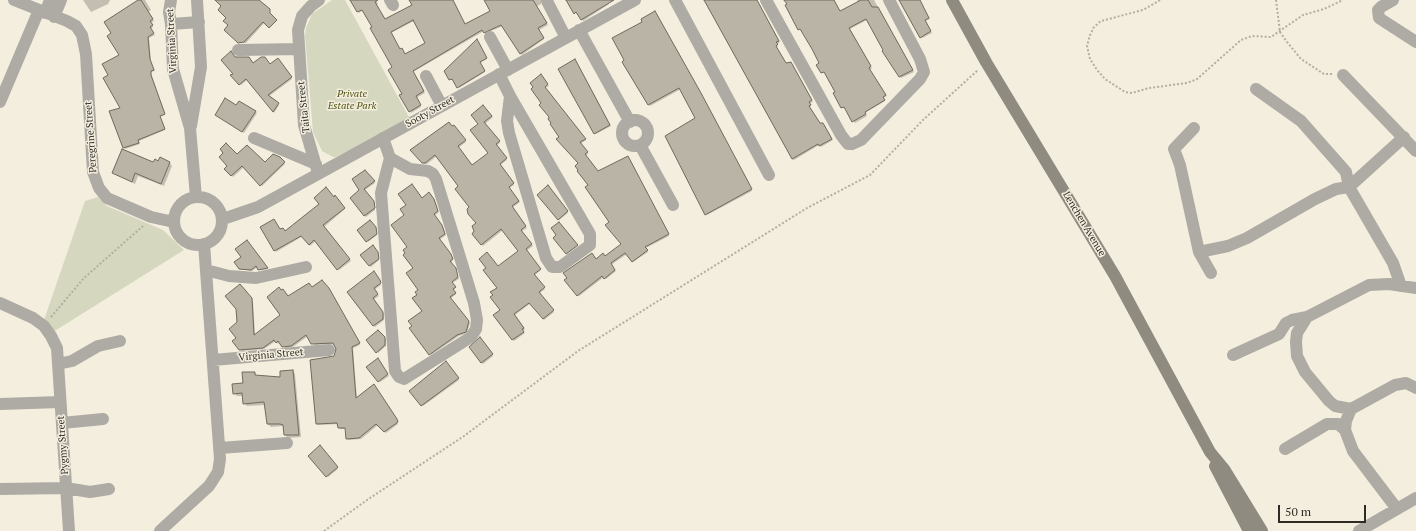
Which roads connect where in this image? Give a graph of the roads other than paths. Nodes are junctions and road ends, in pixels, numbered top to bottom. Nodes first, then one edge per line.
1 (14, 0) edge
2 (50, 0) edge
3 (61, 0) edge
4 (171, 0) edge
5 (197, 0) edge
6 (318, 0) edge
7 (675, 0) edge
8 (766, 0) edge
9 (889, 0) edge
10 (952, 0) edge
11 (1393, 0) edge
12 (547, 1) dead end
13 (629, 2) edge
14 (46, 13) junction
15 (199, 22) junction
16 (171, 24) junction
17 (580, 30) junction
18 (490, 37) dead end
19 (566, 38) junction
20 (1416, 42) edge
21 (299, 49) junction
22 (238, 50) dead end
23 (503, 72) junction
24 (1343, 75) road end
25 (426, 76) dead end
26 (1256, 88) dead end
27 (510, 96) junction
28 (0, 102) edge
29 (442, 106) junction
30 (190, 128) junction
31 (1194, 128) dead end
32 (1404, 137) junction
33 (254, 138) dead end
34 (382, 138) junction
35 (1416, 151) edge
36 (390, 158) junction
37 (317, 169) junction
38 (769, 175) dead end
39 (1349, 187) junction
40 (196, 197) junction
41 (673, 205) dead end
42 (223, 219) junction
43 (174, 222) junction
44 (204, 244) junction
45 (1199, 252) junction
46 (306, 268) dead end
47 (206, 270) junction
48 (1211, 274) dead end
49 (1401, 286) junction
50 (1416, 288) edge
51 (0, 303) edge
52 (1307, 317) junction
53 (1279, 334) junction
54 (120, 341) dead end
55 (1296, 342) junction
56 (329, 350) dead end
57 (1233, 355) dead end
58 (296, 361) dead end
59 (58, 364) junction
60 (214, 364) junction
61 (1416, 388) edge
62 (1329, 401) junction
63 (60, 402) junction
64 (0, 404) edge
65 (1351, 409) junction
66 (103, 419) dead end
67 (62, 423) junction
68 (1327, 424) junction
69 (1345, 430) junction
70 (287, 443) dead end
71 (220, 448) junction
72 (1285, 449) dead end
73 (1210, 452) junction
74 (66, 488) junction
75 (0, 489) edge
76 (109, 490) dead end
77 (1416, 498) edge
78 (1397, 509) junction
79 (70, 531) edge
80 (160, 531) edge
81 (1250, 531) edge
82 (1262, 531) edge
83 (1359, 531) edge

1 - 14 street, Peregrine Street
2 - 14 street
3 - 14 street
4 - 16 street, Virginia Street
5 - 15 street, Virginia Street
6 - 21 street, Taita Street
7 - 38 street
8 - 9 street
10 - 73 main road, Lenchen Avenue
11 - 20 street
12 - 19 street
13 - 17 street, Sooty Street
14 - 28 street
14 - 43 street, Peregrine Street
15 - 16 street
15 - 30 street, Virginia Street
16 - 30 street, Virginia Street
17 - 19 street, Sooty Street
17 - 41 street
18 - 23 street
19 - 23 street, Sooty Street
21 - 22 street
21 - 37 street, Taita Street
23 - 27 street
23 - 29 street, Sooty Street
24 - 32 street
25 - 29 street
26 - 39 street
27 - 27 street
29 - 34 street, Sooty Street
30 - 40 street, Virginia Street
31 - 45 street
32 - 35 street
32 - 39 street
33 - 37 street
34 - 36 street
34 - 37 street, Sooty Street
36 - 36 street
37 - 42 street, Sooty Street
39 - 45 street
39 - 49 street
40 - 42 street
40 - 43 street
42 - 44 street
43 - 44 street
44 - 47 street
45 - 48 street
46 - 47 street
47 - 60 street
49 - 50 street
49 - 52 street
51 - 59 street, Pygmy Street
52 - 53 street
52 - 55 street
53 - 55 street
53 - 57 street
54 - 59 street
55 - 62 street
56 - 60 street, Virginia Street
58 - 60 street, Virginia Street
59 - 63 street, Pygmy Street
60 - 71 street
61 - 65 street
62 - 65 street
62 - 68 street
63 - 64 street, Pygmy Street
63 - 67 street, Pygmy Street
65 - 69 street
66 - 67 street
67 - 74 street, Pygmy Street
68 - 69 street
68 - 72 street
69 - 78 street
70 - 71 street
71 - 80 street
73 - 81 main road, Lenchen Avenue
73 - 82 main road, Lenchen Avenue
74 - 75 street, Pygmy Street
74 - 76 street
74 - 79 street, Pygmy Street
77 - 78 street
78 - 83 street

